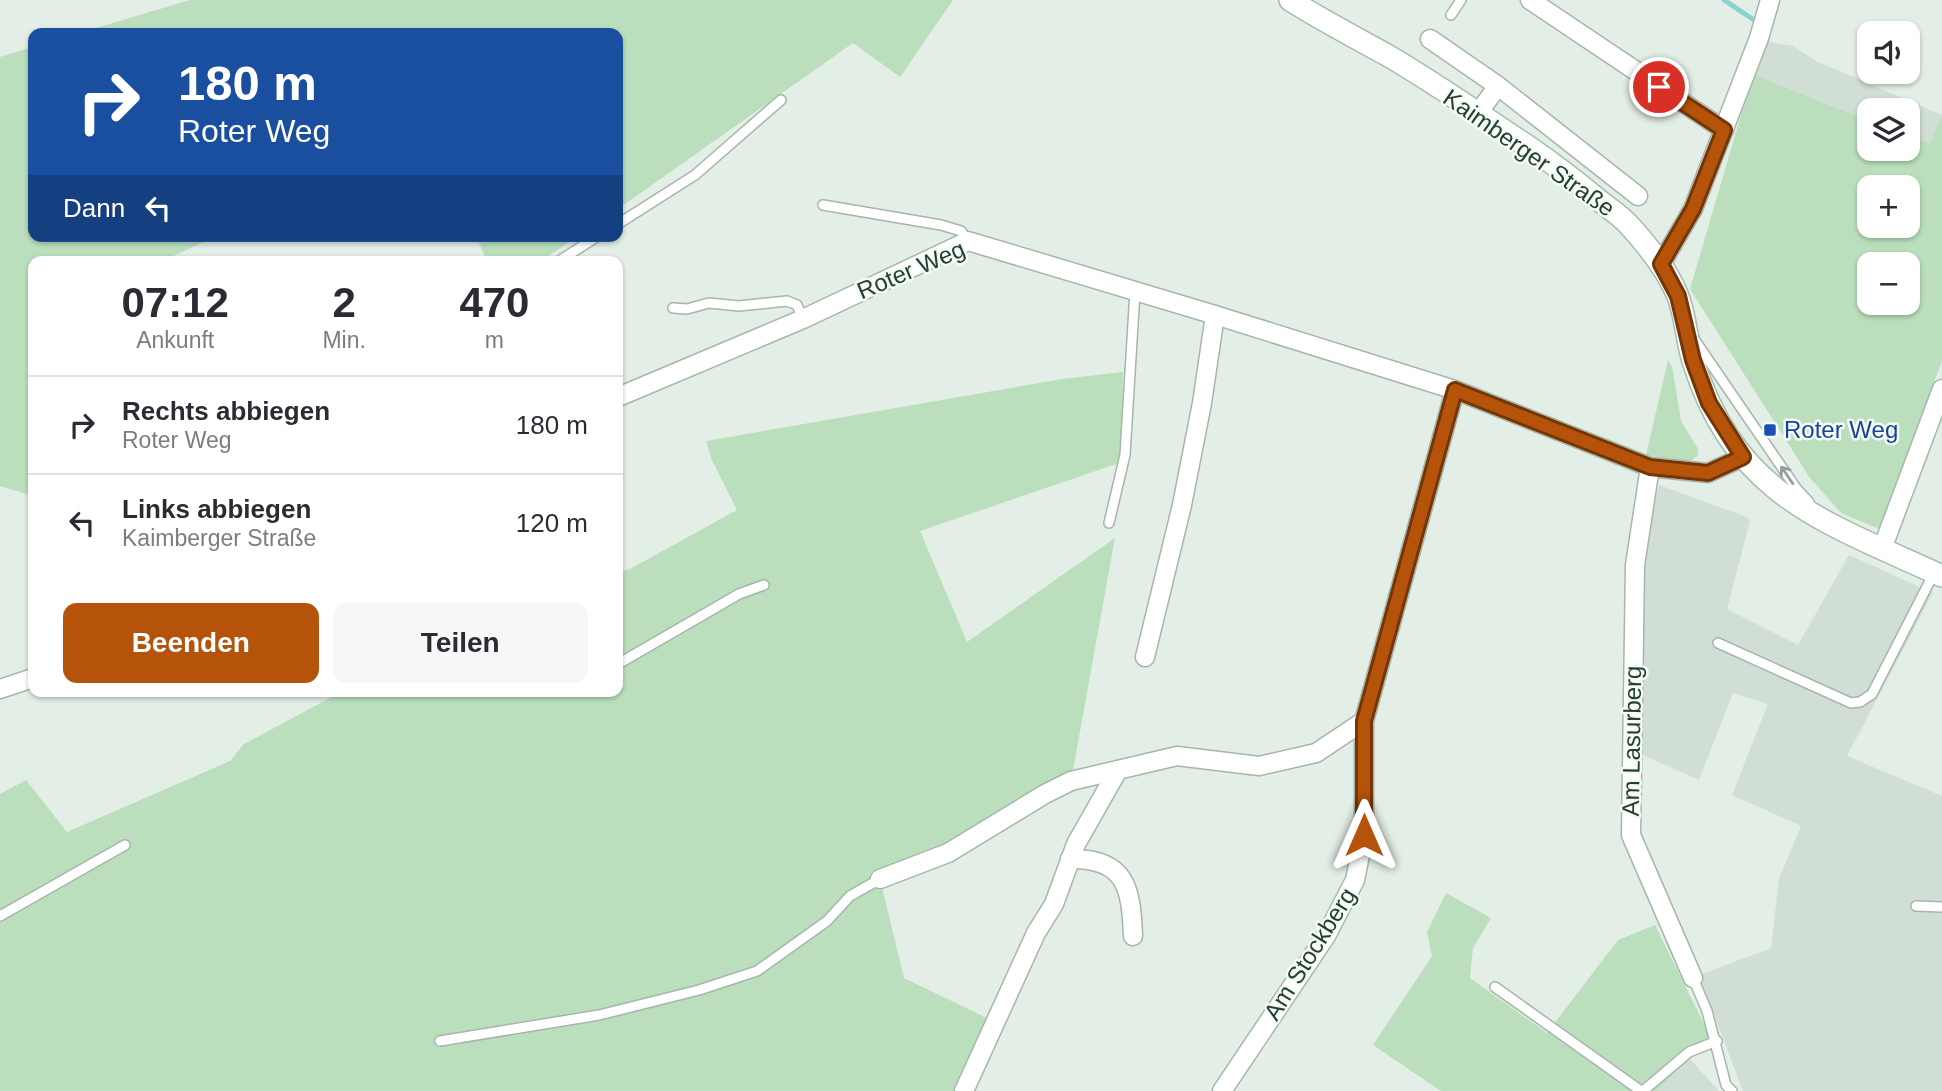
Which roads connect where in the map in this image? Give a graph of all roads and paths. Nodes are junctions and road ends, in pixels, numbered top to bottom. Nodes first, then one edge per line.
1 (1290, 0) edge
2 (1461, 0) edge
3 (1530, 0) edge
4 (1770, 0) edge
5 (1451, 15) dead end
6 (1430, 39) dead end
7 (1497, 86) junction
8 (781, 100) dead end
9 (1478, 113) junction
10 (1724, 130) junction
11 (1638, 196) dead end
12 (822, 205) dead end
13 (623, 221) edge
14 (968, 241) junction
15 (589, 242) edge
16 (567, 256) edge
17 (1661, 264) junction
18 (1135, 291) junction
19 (673, 308) dead end
20 (1215, 315) junction
21 (803, 319) junction
22 (1685, 326) junction
23 (1455, 390) junction
24 (1941, 393) edge
25 (623, 395) edge
26 (1743, 457) junction
27 (1650, 467) junction
28 (1109, 523) dead end
29 (1832, 527) junction
30 (1882, 549) junction
31 (1938, 575) edge
32 (764, 585) dead end
33 (1718, 643) dead end
34 (1145, 657) dead end
35 (623, 661) edge
36 (28, 680) edge
37 (0, 689) edge
38 (1364, 721) junction
39 (1118, 770) junction
40 (125, 845) dead end
41 (1070, 859) junction
42 (880, 879) joint
43 (1916, 906) dead end
44 (1942, 907) edge
45 (0, 916) edge
46 (1133, 936) dead end
47 (1693, 978) joint
48 (1495, 987) dead end
49 (440, 1041) dead end
50 (1717, 1041) junction
51 (964, 1091) edge
52 (1222, 1091) edge
53 (1642, 1091) edge
54 (1732, 1091) edge

1 - 9 main road, Kaimberger Straße
2 - 5 lane
3 - 10 street
4 - 10 street
6 - 7 street
7 - 9 street
7 - 11 street
8 - 13 lane
9 - 17 main road, Kaimberger Straße
10 - 17 street
12 - 14 lane
14 - 18 street, Roter Weg
14 - 21 street, Roter Weg
15 - 16 lane
17 - 22 main road, Kaimberger Straße
18 - 20 street, Roter Weg
18 - 28 lane
19 - 21 lane
20 - 23 street, Roter Weg
20 - 34 street
21 - 25 street, Roter Weg
22 - 26 main road, Kaimberger Straße
29 -> 22 lane
23 - 27 street, Roter Weg
23 - 38 street, Am Stockberg
24 - 30 street
26 - 27 street, Roter Weg
26 - 29 main road, Kaimberger Straße
27 - 47 street, Am Lasurberg
29 - 30 main road, Kaimberger Straße
30 - 31 main road, Kaimberger Straße
31 - 33 lane
32 - 35 lane
36 - 37 street
38 - 39 street
38 - 52 street, Am Stockberg
39 - 41 street
39 - 42 street
40 - 45 lane
41 - 46 street
41 - 51 street
42 - 49 lane
43 - 44 lane
47 - 50 lane, Am Lasurberg
48 - 53 lane
50 - 53 lane
50 - 54 lane, Am Lasurberg

